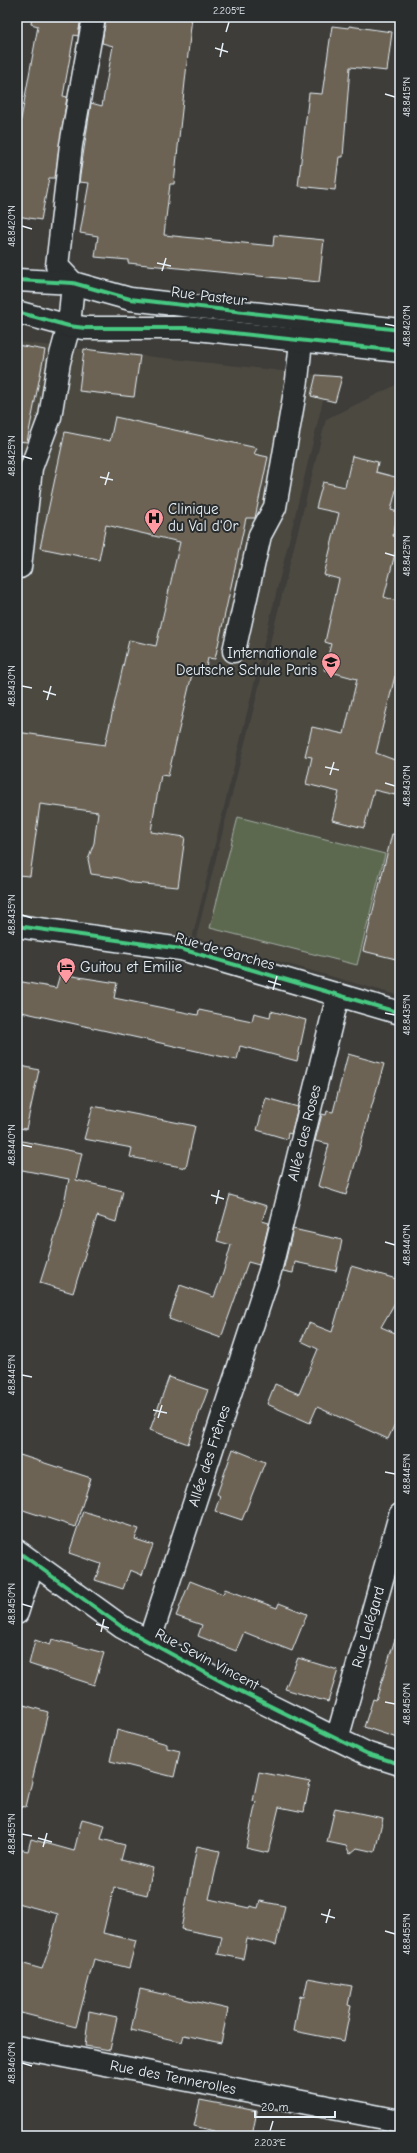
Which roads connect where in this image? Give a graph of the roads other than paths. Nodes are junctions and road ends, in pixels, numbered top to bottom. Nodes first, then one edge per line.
1 (94, 17) edge
2 (17, 280) edge
3 (73, 283) junction
4 (17, 312) edge
5 (303, 319) junction
6 (69, 326) junction
7 (400, 330) edge
8 (301, 341) junction
9 (400, 351) edge
10 (20, 567) dead end
11 (234, 650) dead end
12 (17, 926) edge
13 (338, 995) junction
14 (400, 1013) edge
15 (270, 1271) joint
16 (400, 1515) edge
17 (25, 1557) edge
18 (17, 1613) edge
19 (149, 1642) junction
20 (337, 1739) junction
21 (400, 1764) edge
22 (17, 2047) edge
23 (400, 2121) edge

1 - 3 street
2 - 3 street, Rue Pasteur
3 - 5 street, Rue Pasteur
3 - 6 street
4 - 6 street
5 - 7 street, Rue Pasteur
5 - 8 street
6 - 8 street
6 - 10 street
8 - 9 street
8 - 11 street
12 - 13 street, Rue de Garches
13 - 14 street, Rue de Garches
13 - 15 street, Allée des Roses
15 - 19 street, Allée des Frênes
16 - 20 street, Rue Lelégard
17 - 18 street
17 - 19 street, Rue Sevin Vincent
19 - 20 street, Rue Sevin Vincent
20 - 21 street, Rue Sevin Vincent
22 - 23 street, Rue des Tennerolles

